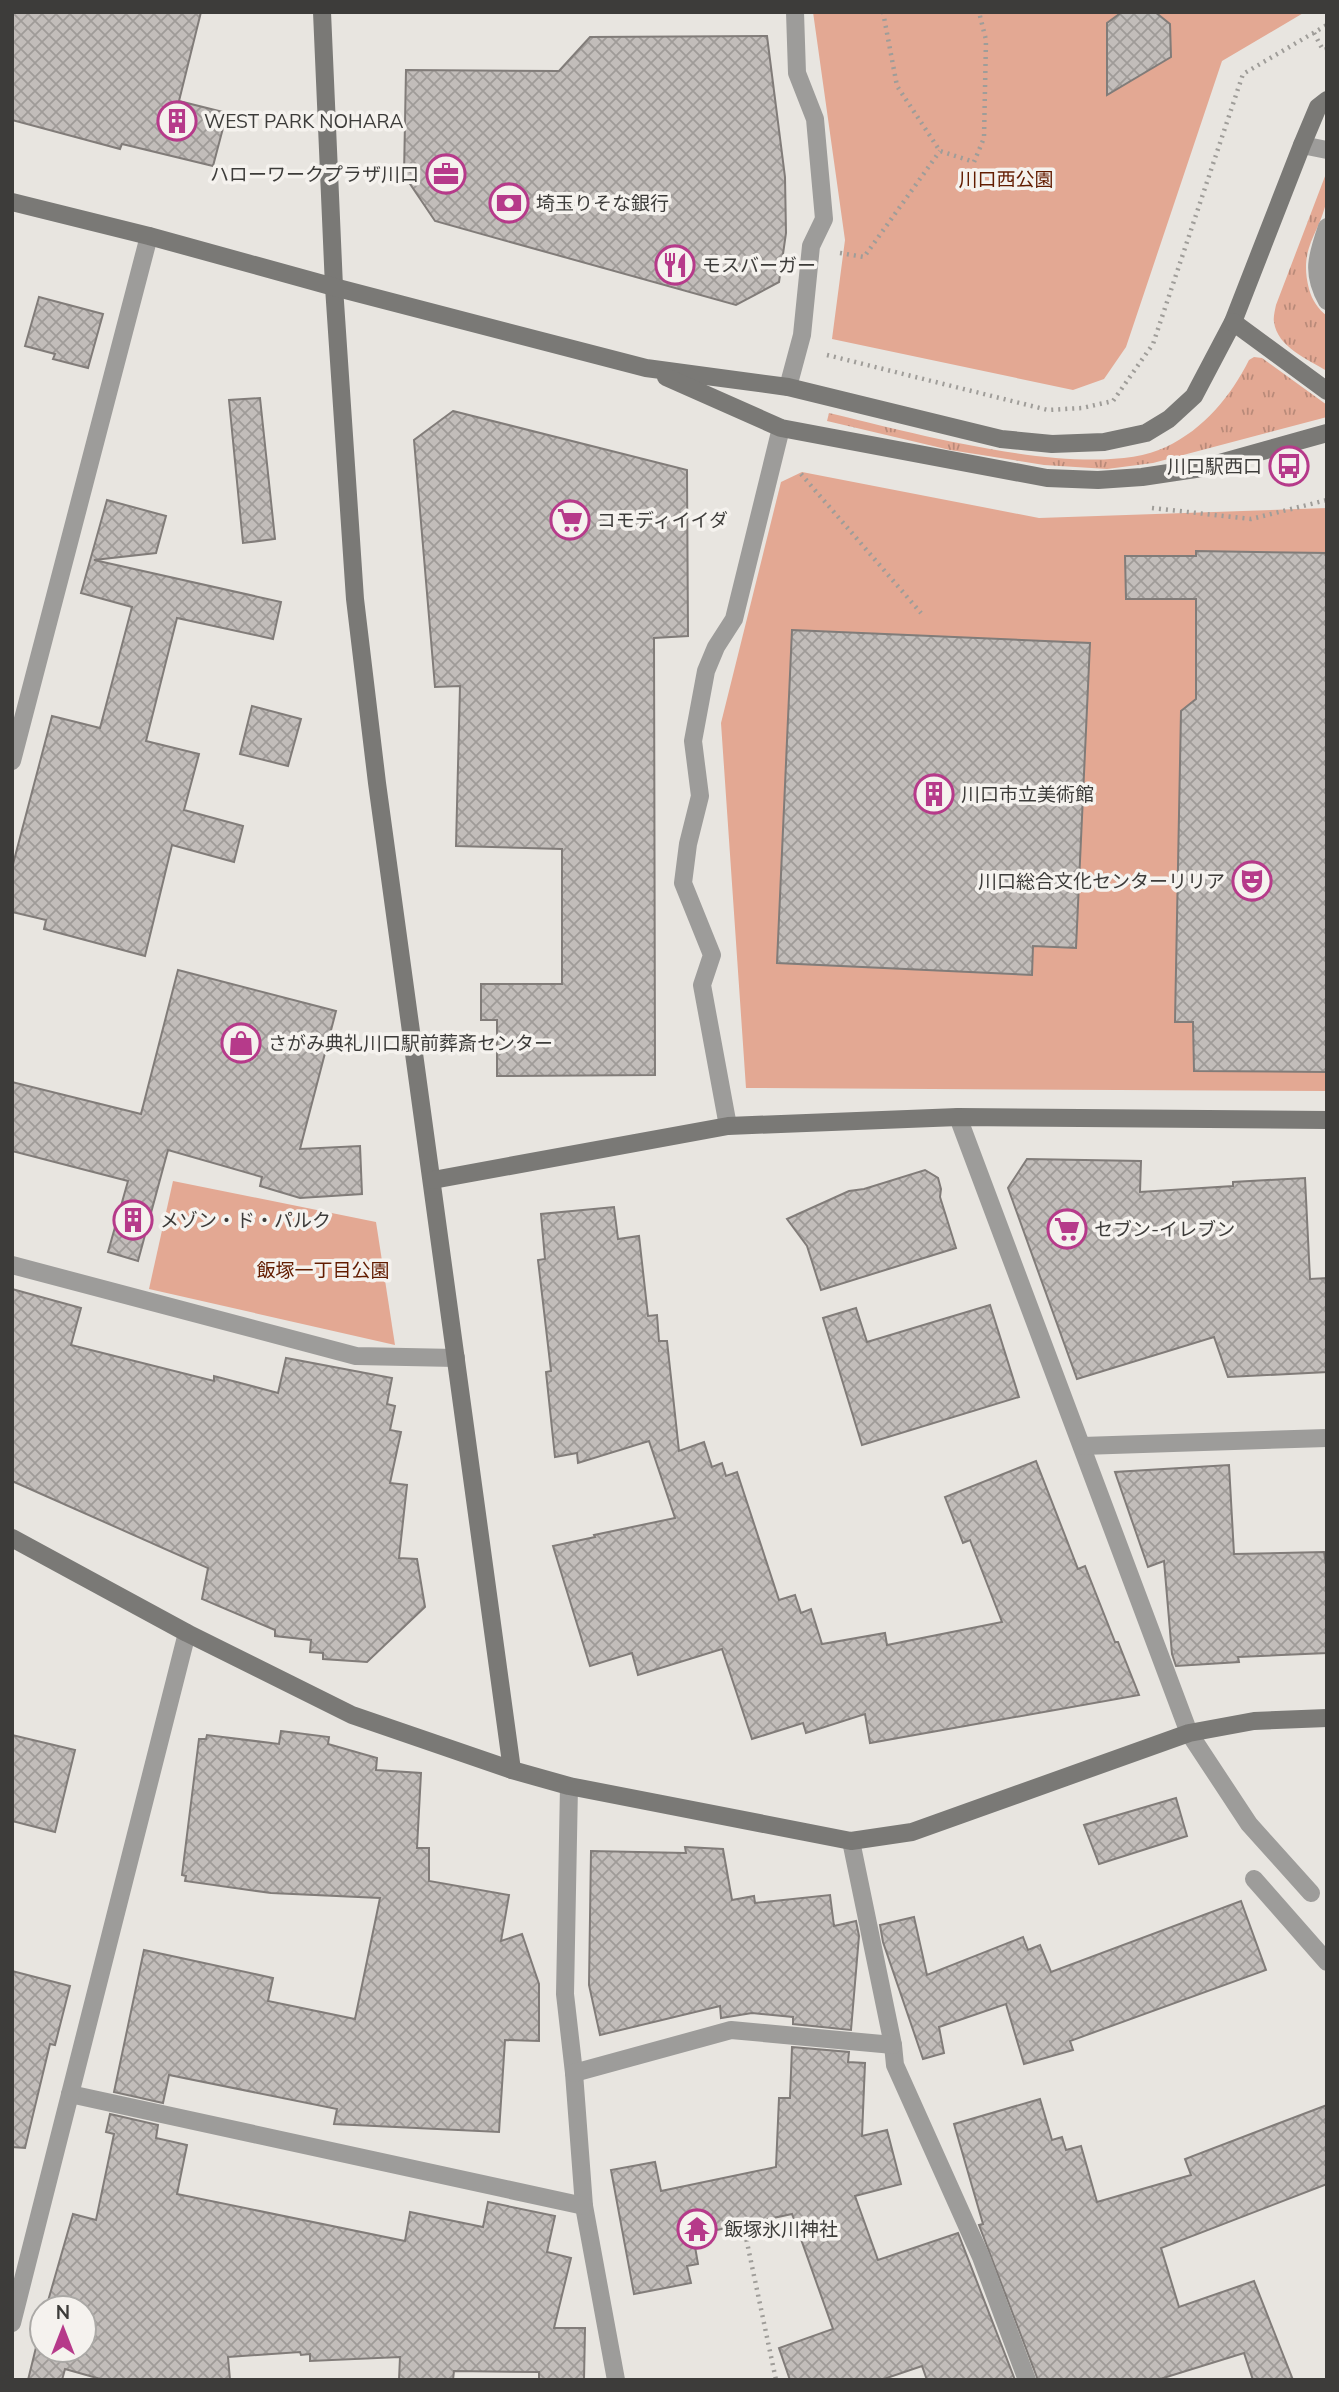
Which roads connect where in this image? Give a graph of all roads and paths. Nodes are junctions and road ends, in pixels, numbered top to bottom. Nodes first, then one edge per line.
1 (322, 12) edge
2 (795, 12) edge
3 (883, 12) edge
4 (979, 12) edge
5 (1327, 26) edge
6 (1314, 33) junction
7 (1327, 49) edge
8 (1327, 100) edge
9 (1302, 145) junction
10 (1327, 150) edge
11 (940, 151) junction
12 (12, 202) edge
13 (1327, 227) edge
14 (149, 236) junction
15 (864, 257) dead end
16 (334, 287) junction
17 (1327, 301) edge
18 (1233, 322) junction
19 (819, 353) dead end
20 (646, 369) junction
21 (788, 387) junction
22 (1327, 391) edge
23 (781, 428) junction
24 (1327, 433) edge
25 (793, 466) dead end
26 (921, 613) dead end
27 (12, 761) edge
28 (958, 1117) junction
29 (1327, 1120) edge
30 (728, 1126) junction
31 (433, 1181) junction
32 (12, 1265) edge
33 (456, 1358) junction
34 (1327, 1438) edge
35 (1082, 1446) junction
36 (12, 1538) edge
37 (187, 1633) junction
38 (1327, 1718) edge
39 (1189, 1733) junction
40 (512, 1770) junction
41 (569, 1786) junction
42 (852, 1840) junction
43 (1254, 1879) dead end
44 (1311, 1893) dead end
45 (1327, 1962) edge
46 (893, 2045) junction
47 (574, 2073) junction
48 (70, 2094) junction
49 (584, 2206) junction
50 (745, 2233) dead end
51 (12, 2323) edge
52 (616, 2380) edge
53 (776, 2380) edge
54 (1027, 2380) edge

1 - 16 street
2 - 21 street
3 - 11 path
4 - 11 path
5 - 6 path
6 - 7 path
6 - 19 path
8 - 9 street
9 - 10 street
9 - 18 street
11 - 15 path
12 - 14 street
13 - 17 street
14 - 16 street
14 - 27 street
16 - 20 street
16 - 31 street
18 - 21 street
18 - 22 street
20 - 21 street
20 - 23 street
23 - 24 street
23 - 30 street
25 - 26 path
28 - 29 street
28 - 30 street
28 - 35 street
30 - 31 street
31 - 33 street
32 - 33 street
33 - 40 street
34 - 35 street
35 - 39 street
36 - 37 street
37 - 40 street
37 - 48 street
38 - 39 street
39 - 42 street
39 - 44 street
40 - 41 street
41 - 42 street
41 - 47 street
42 - 46 street
43 - 45 street
46 - 47 street
46 - 54 street
47 - 49 street
48 - 49 street
48 - 51 street
49 - 52 street
50 - 53 path

